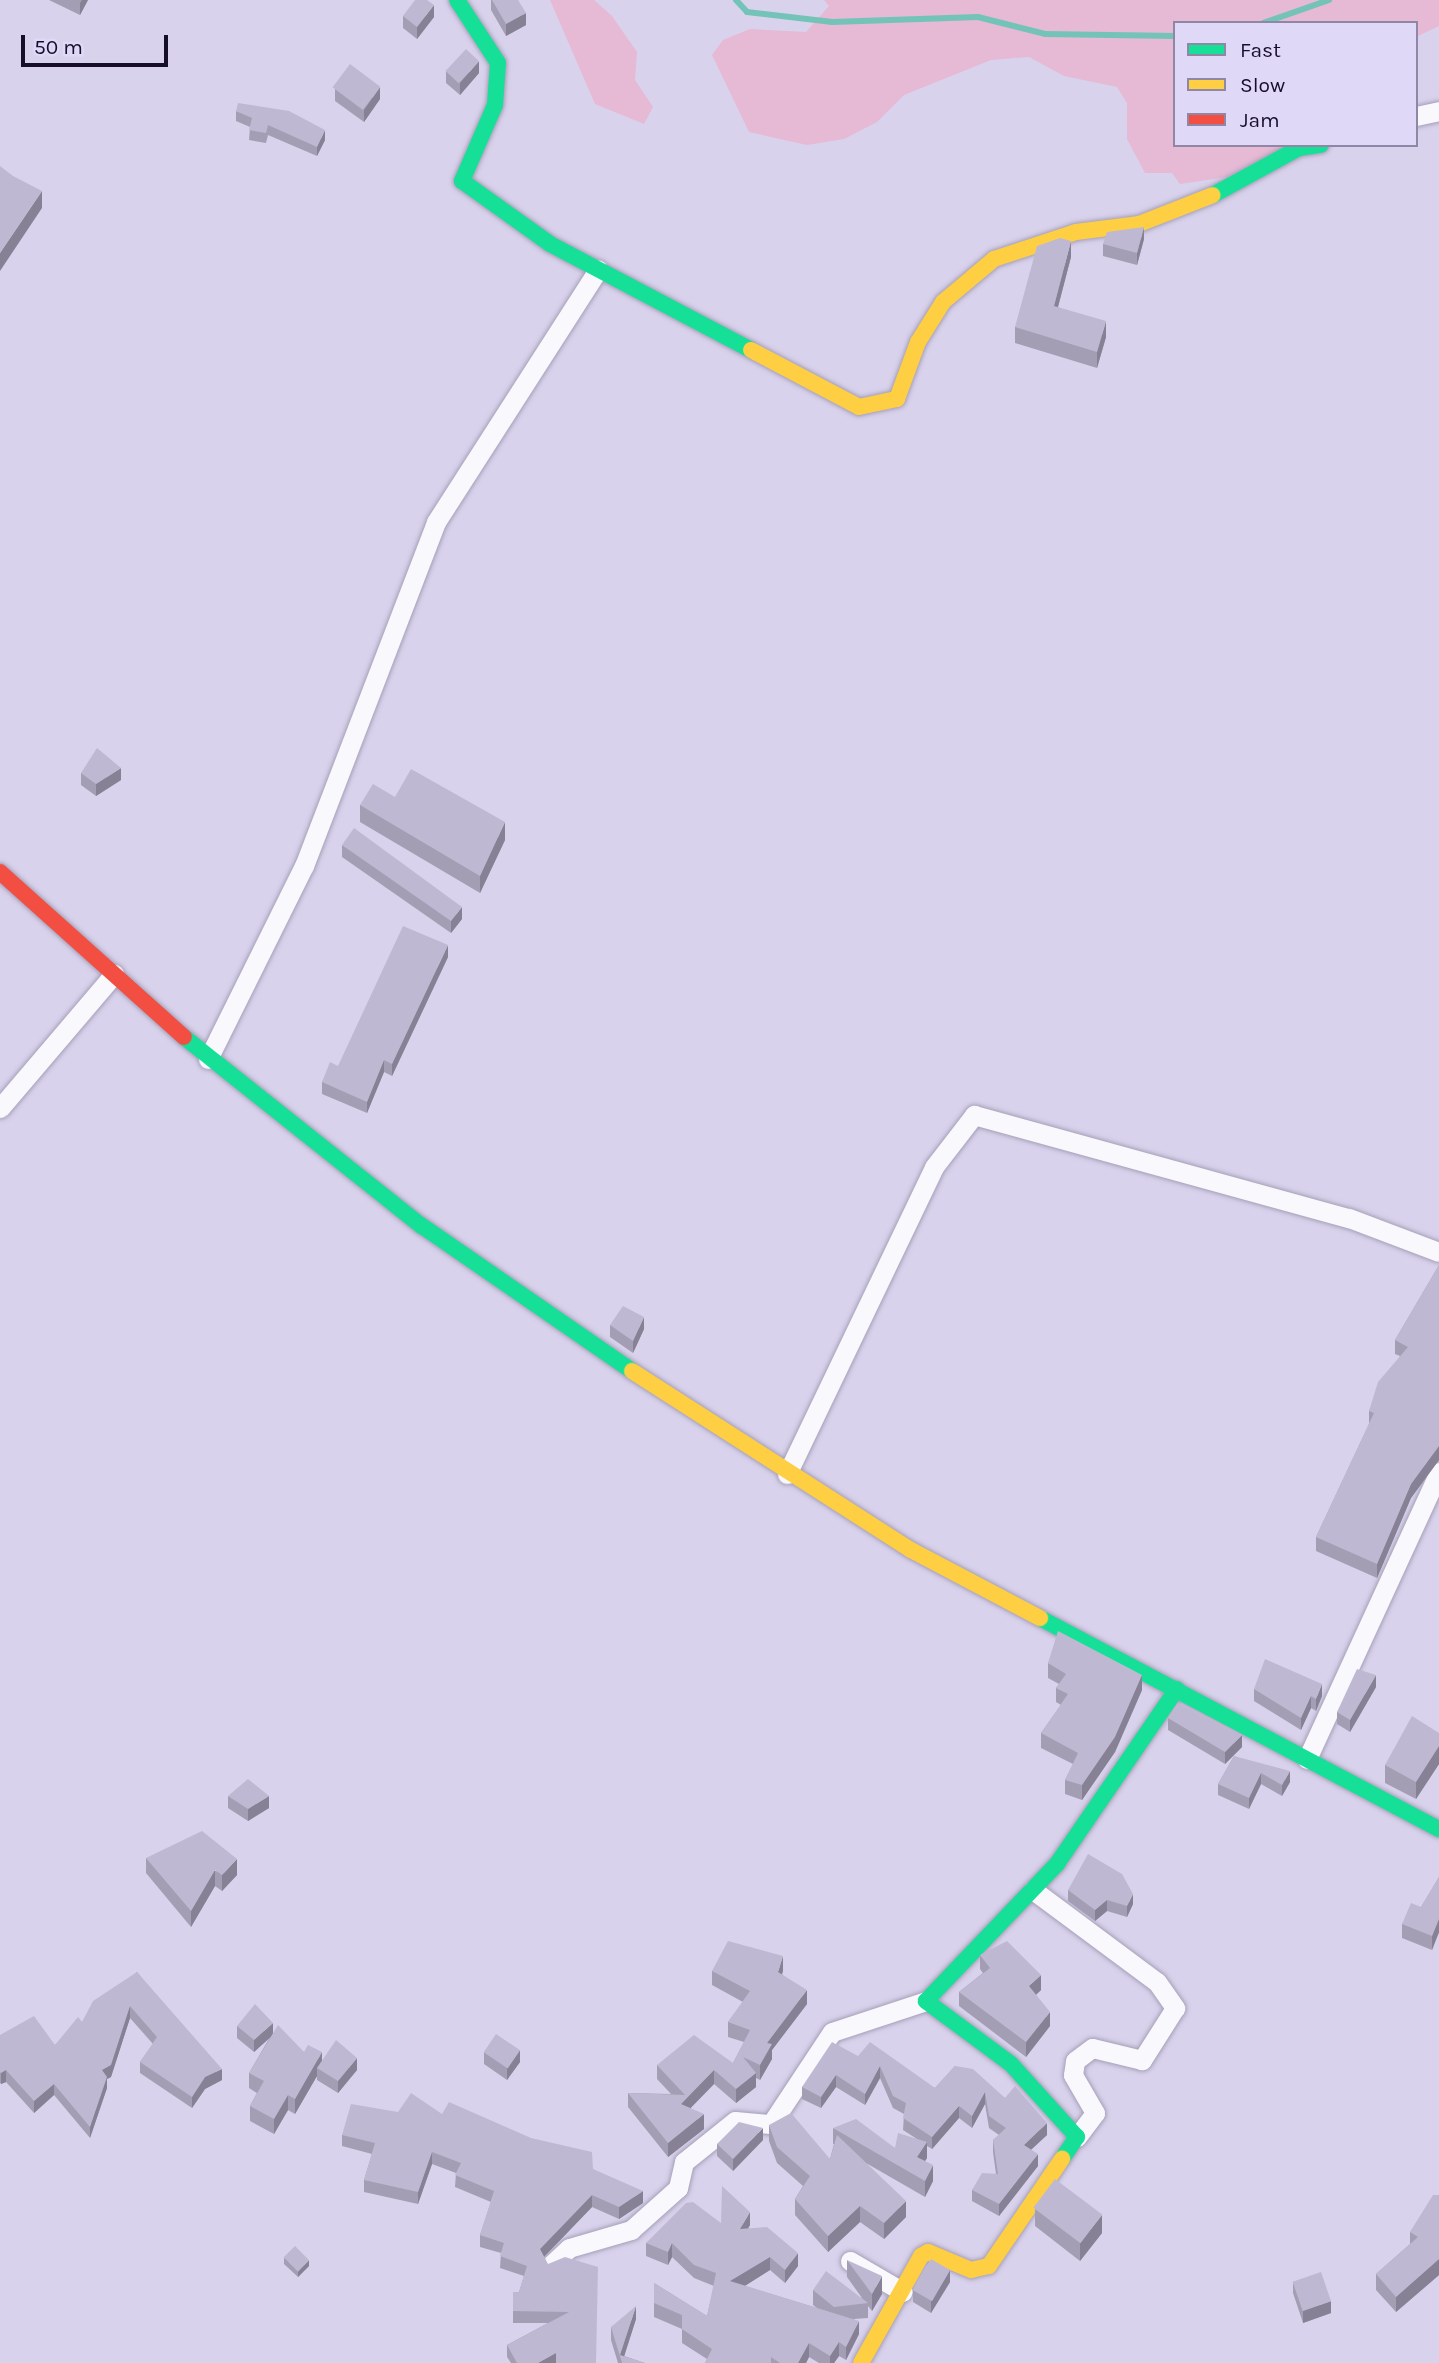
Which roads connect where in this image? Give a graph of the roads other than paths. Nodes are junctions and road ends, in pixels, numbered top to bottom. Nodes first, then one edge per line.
1 (457, 0) edge
2 (1439, 111) edge
3 (1418, 116) edge
4 (1313, 147) edge
5 (598, 270) junction
6 (0, 872) edge
7 (114, 974) junction
8 (208, 1059) junction
9 (0, 1108) edge
10 (1439, 1251) edge
11 (1439, 1472) edge
12 (787, 1474) junction
13 (1177, 1689) junction
14 (1307, 1759) junction
15 (1439, 1829) edge
16 (1033, 1889) junction
17 (926, 2001) junction
18 (1077, 2137) junction
19 (850, 2261) edge
20 (552, 2264) edge
21 (903, 2292) junction
22 (861, 2363) edge

1 - 5 street
2 - 3 street
4 - 5 street
5 - 8 street
6 - 7 street
7 - 8 street
7 - 9 street
8 - 12 street
10 - 12 street
11 - 14 street
12 - 13 street
13 - 14 street
13 - 16 street
14 - 15 street
16 - 17 street
16 - 18 street
17 - 18 street
17 - 20 street
18 - 21 street
19 - 21 street
21 - 22 street

